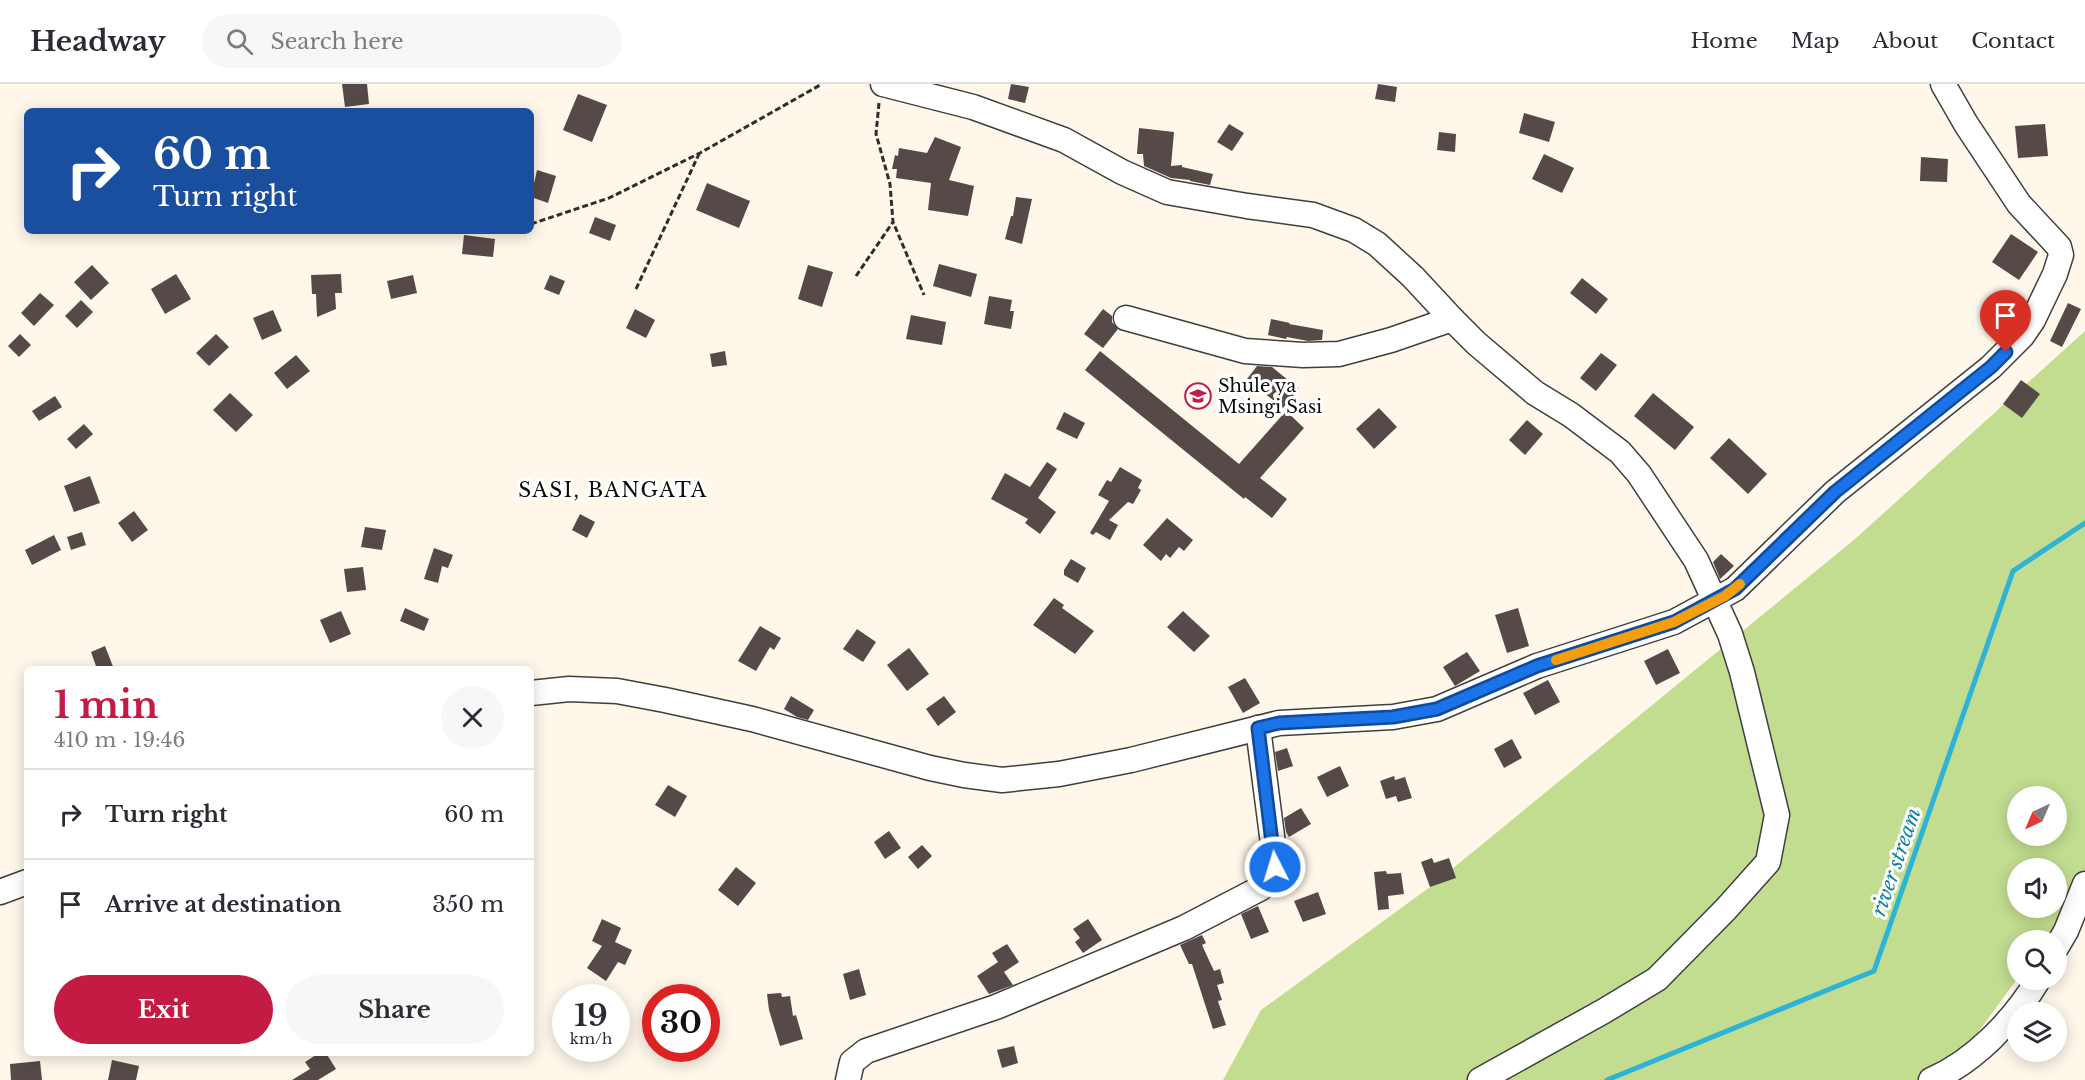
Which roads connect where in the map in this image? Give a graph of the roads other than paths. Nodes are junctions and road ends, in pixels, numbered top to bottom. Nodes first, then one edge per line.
1 (883, 84) edge
2 (1943, 84) edge
3 (1126, 318) dead end
4 (1452, 319) junction
5 (1715, 601) junction
6 (534, 693) edge
7 (1258, 728) junction
8 (24, 883) edge
9 (2085, 884) edge
10 (0, 892) edge
11 (2066, 930) edge
12 (2032, 990) edge
13 (848, 1080) edge
14 (1480, 1080) edge
15 (1931, 1080) edge

1 - 4 street
2 - 5 street
3 - 4 street
4 - 5 street
5 - 7 street
5 - 14 street
6 - 7 street
7 - 13 street
8 - 10 street
9 - 11 street
12 - 15 street

